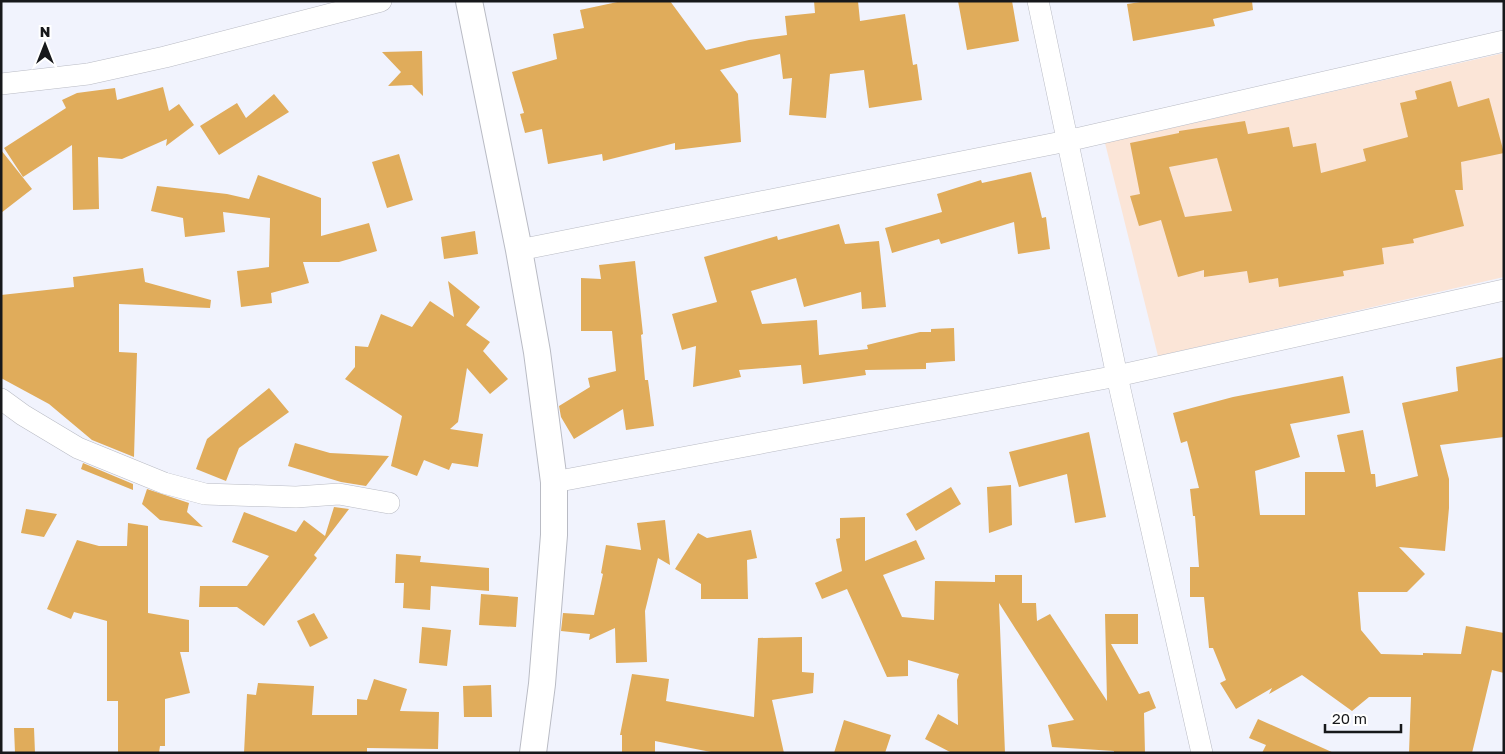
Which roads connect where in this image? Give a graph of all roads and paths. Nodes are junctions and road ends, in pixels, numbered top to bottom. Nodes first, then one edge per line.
1 (381, 1) edge
2 (469, 1) edge
3 (1038, 1) edge
4 (1504, 41) edge
5 (1, 84) edge
6 (1067, 141) junction
7 (519, 250) junction
8 (1504, 290) edge
9 (1117, 376) junction
10 (1, 399) edge
11 (554, 482) junction
12 (389, 503) dead end
13 (533, 753) edge
14 (1202, 753) edge

1 - 5 street
2 - 7 street
3 - 6 street
4 - 6 street
6 - 7 street
6 - 9 street
7 - 11 street
8 - 9 street
9 - 11 street
9 - 14 street
10 - 12 street
11 - 13 street

